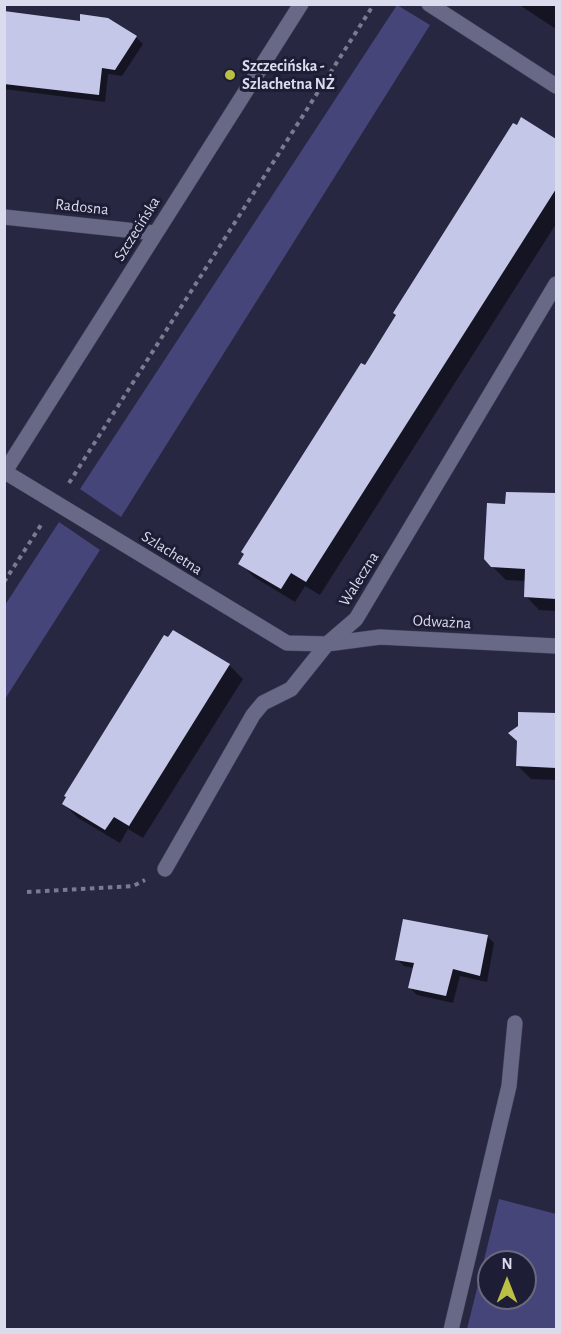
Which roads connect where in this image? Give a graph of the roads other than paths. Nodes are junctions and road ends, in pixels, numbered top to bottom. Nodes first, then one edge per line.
1 (301, 4) edge
2 (429, 4) edge
3 (556, 86) edge
4 (4, 217) edge
5 (155, 234) junction
6 (556, 284) edge
7 (5, 473) edge
8 (327, 644) junction
9 (556, 646) edge
10 (165, 869) road end
11 (515, 1023) dead end
12 (451, 1329) edge

1 - 5 street, Szczecińska
2 - 3 street
4 - 5 street, Radosna
5 - 7 street, Szczecińska
6 - 8 street, Waleczna
7 - 8 street, Szlachetna
8 - 9 street, Odważna
8 - 10 street, Waleczna
11 - 12 street

